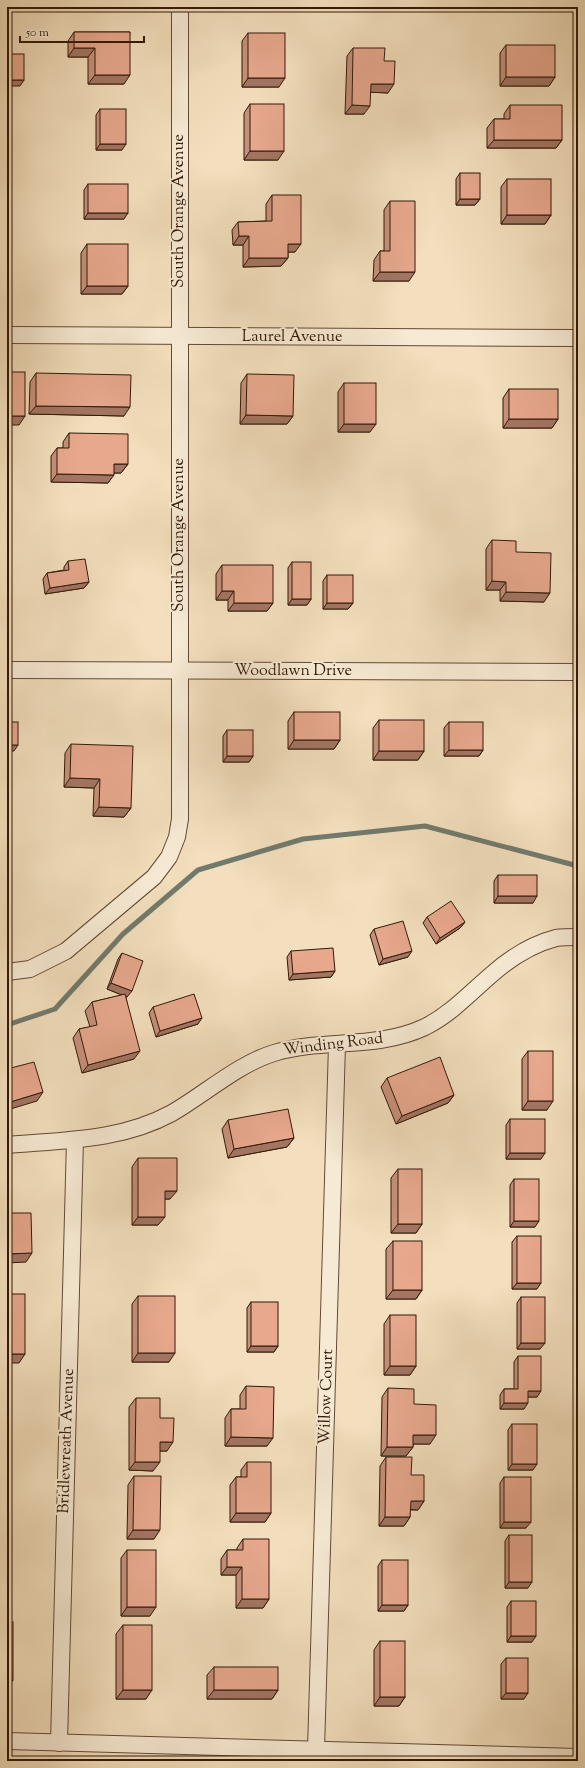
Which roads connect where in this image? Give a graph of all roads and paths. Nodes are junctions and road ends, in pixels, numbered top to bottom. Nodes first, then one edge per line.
1 (180, 7) edge
2 (7, 335) edge
3 (179, 336) junction
4 (578, 338) edge
5 (7, 670) edge
6 (179, 670) junction
7 (578, 672) edge
8 (578, 936) edge
9 (7, 972) edge
10 (337, 1045) junction
11 (75, 1140) junction
12 (7, 1145) edge
13 (7, 1741) edge
14 (59, 1743) junction
15 (316, 1750) junction
16 (578, 1757) edge

1 - 3 street, South Orange Avenue
2 - 3 street, Laurel Avenue
3 - 4 street, Laurel Avenue
3 - 6 street, South Orange Avenue
5 - 6 street, Woodlawn Drive
6 - 7 street, Woodlawn Drive
6 - 9 street, South Orange Avenue
8 - 10 street, Winding Road
10 - 11 street, Winding Road
10 - 15 street, Willow Court
11 - 12 street, Winding Road
11 - 14 street, Bridlewreath Avenue
13 - 14 street
14 - 15 street
15 - 16 street

